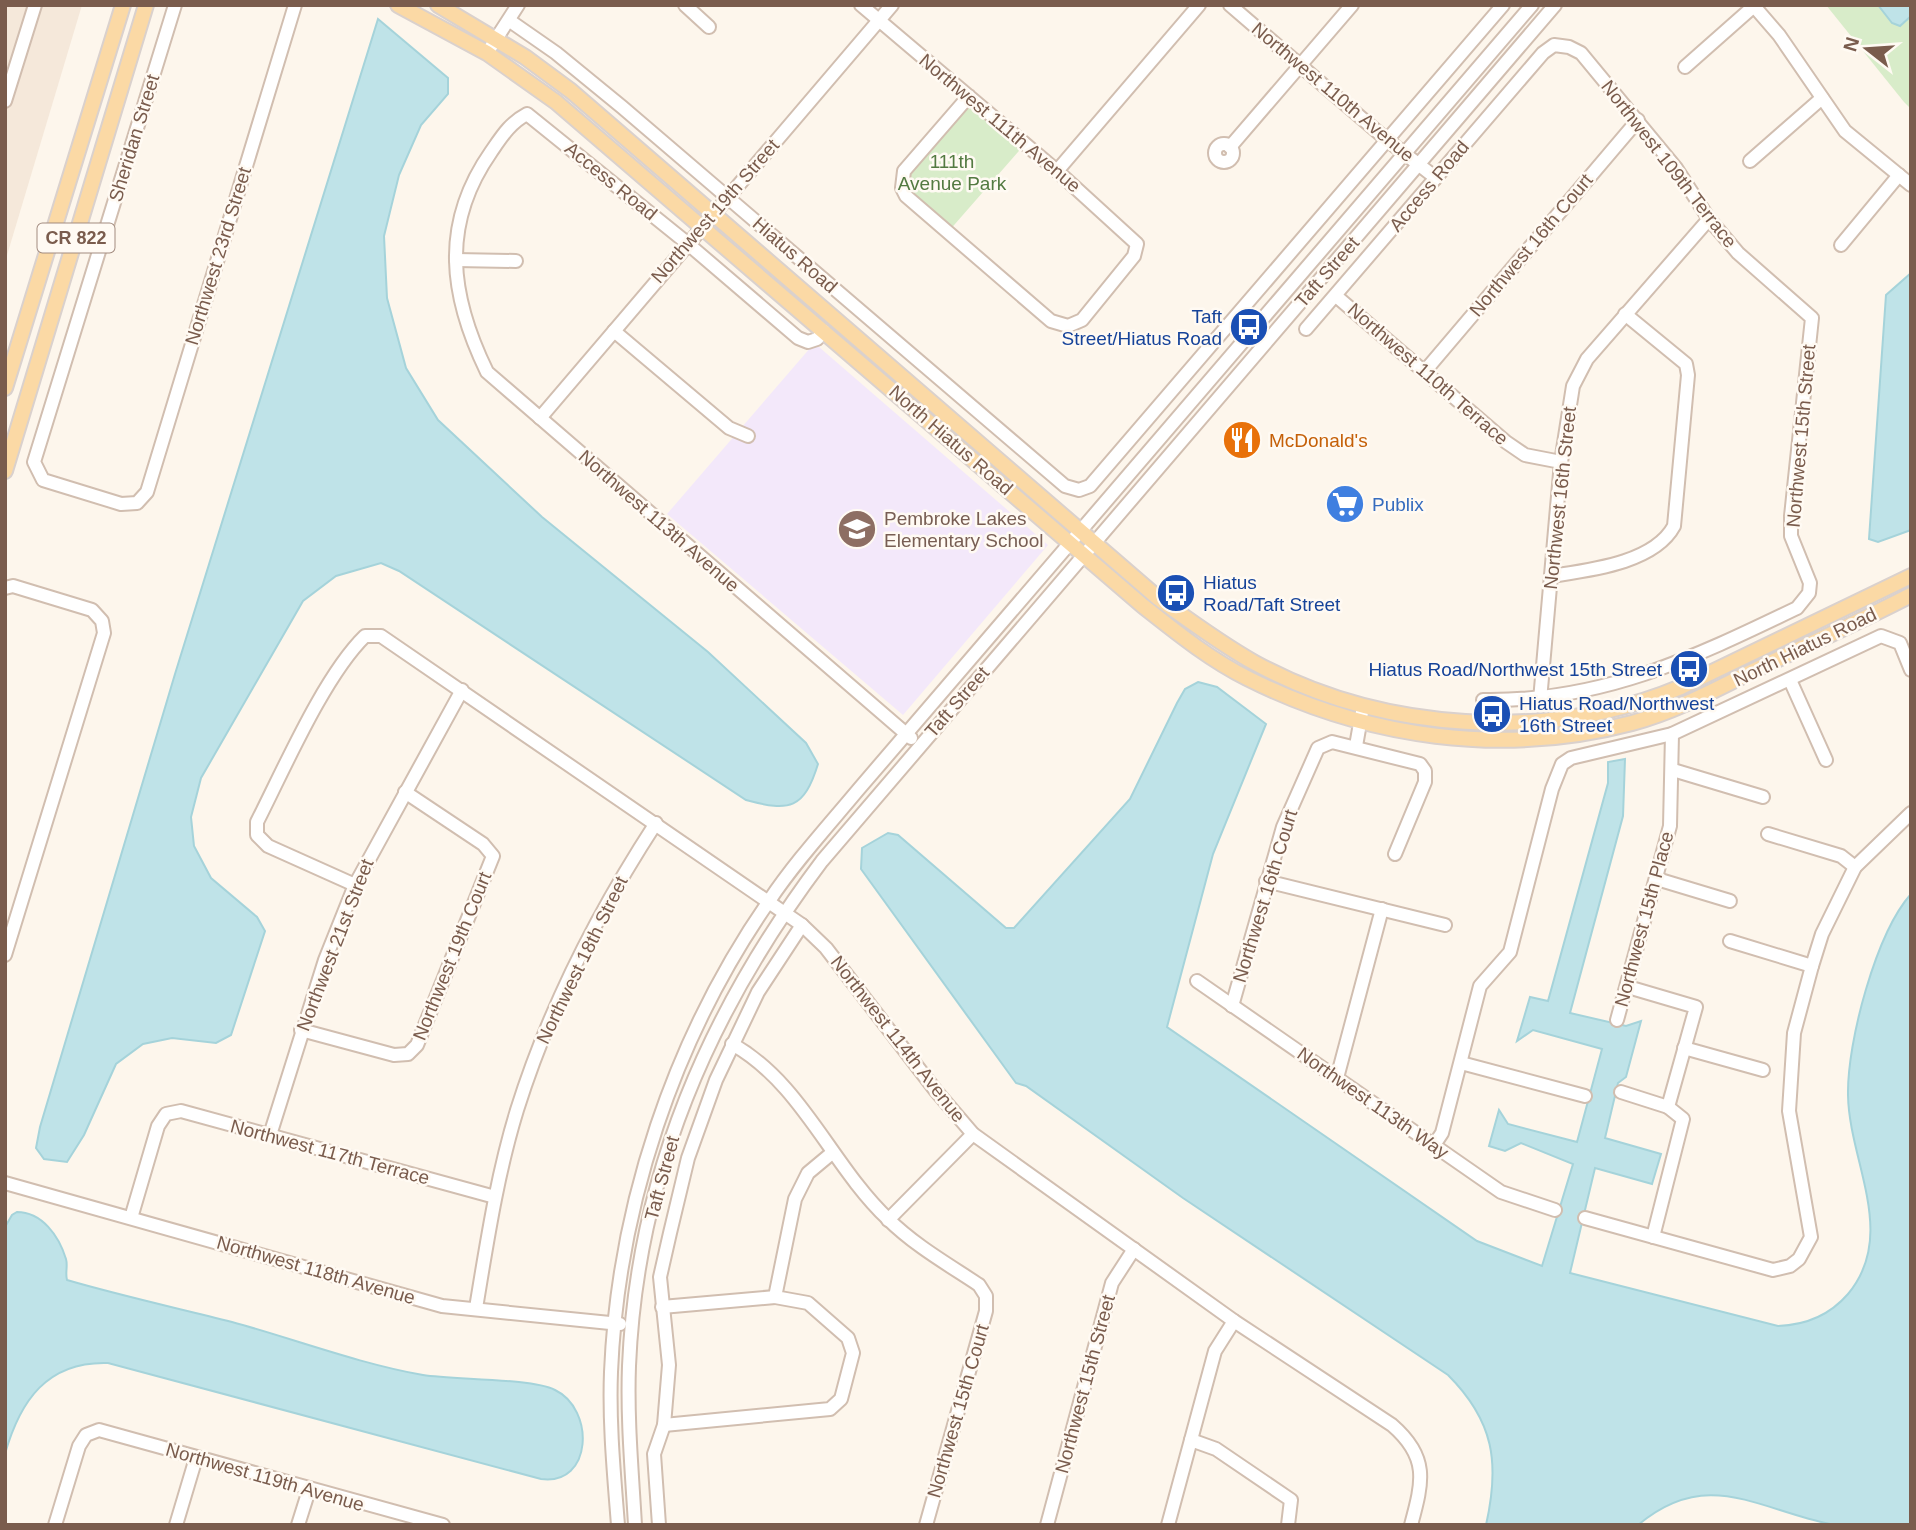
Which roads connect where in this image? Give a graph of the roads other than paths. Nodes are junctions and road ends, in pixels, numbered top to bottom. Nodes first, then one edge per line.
1 (34, 5) edge
2 (122, 5) edge
3 (146, 5) edge
4 (175, 5) edge
5 (296, 5) edge
6 (398, 5) edge
7 (438, 5) edge
8 (518, 5) edge
9 (685, 5) edge
10 (861, 5) edge
11 (892, 5) edge
12 (1199, 5) edge
13 (1230, 5) edge
14 (1352, 5) edge
15 (1503, 5) edge
16 (1532, 5) edge
17 (1555, 5) edge
18 (1754, 6) edge
19 (510, 21) junction
20 (879, 21) junction
21 (709, 27) dead end
22 (497, 39) junction
23 (1554, 45) joint
24 (487, 52) junction
25 (1299, 66) junction
26 (1685, 67) dead end
27 (969, 96) junction
28 (1822, 98) junction
29 (5, 101) edge
30 (527, 114) joint
31 (1638, 120) junction
32 (1387, 140) junction
33 (1230, 147) dead end
34 (1404, 153) junction
35 (1751, 161) dead end
36 (1419, 164) junction
37 (1057, 172) junction
38 (1899, 176) junction
39 (1436, 178) junction
40 (1911, 185) edge
41 (727, 197) junction
42 (713, 212) junction
43 (1709, 219) junction
44 (701, 226) junction
45 (687, 243) junction
46 (1841, 245) dead end
47 (456, 260) junction
48 (516, 261) dead end
49 (1336, 296) junction
50 (1625, 313) junction
51 (1812, 318) joint
52 (1306, 329) dead end
53 (614, 331) junction
54 (824, 331) junction
55 (1248, 336) junction
56 (1261, 348) junction
57 (1425, 371) junction
58 (5, 388) edge
59 (1180, 415) junction
60 (540, 418) junction
61 (1193, 428) junction
62 (748, 436) dead end
63 (993, 454) junction
64 (1561, 461) junction
65 (982, 467) junction
66 (5, 471) edge
67 (1079, 490) joint
68 (137, 503) joint
69 (1082, 530) junction
70 (1095, 541) junction
71 (1070, 542) junction
72 (1083, 554) junction
73 (1551, 576) junction
74 (1911, 576) edge
75 (5, 588) edge
76 (1911, 595) edge
77 (1673, 665) junction
78 (1911, 670) edge
79 (956, 675) junction
80 (1790, 680) junction
81 (970, 687) junction
82 (1681, 687) junction
83 (462, 690) junction
84 (1483, 700) dead end
85 (1540, 700) junction
86 (1689, 702) junction
87 (1363, 704) junction
88 (1362, 723) junction
89 (1697, 723) junction
90 (905, 734) junction
91 (1672, 734) junction
92 (919, 745) junction
93 (1356, 746) junction
94 (1826, 760) dead end
95 (1673, 770) junction
96 (405, 792) junction
97 (1763, 797) dead end
98 (1911, 813) edge
99 (656, 822) junction
100 (1768, 834) dead end
101 (1395, 854) dead end
102 (1855, 867) junction
103 (1657, 879) junction
104 (1265, 881) junction
105 (355, 885) junction
106 (769, 901) junction
107 (1730, 901) dead end
108 (1382, 909) junction
109 (783, 911) junction
110 (802, 925) junction
111 (1446, 925) dead end
112 (1730, 940) dead end
113 (5, 955) edge
114 (1812, 966) junction
115 (1197, 981) dead end
116 (1628, 987) junction
117 (1232, 1006) junction
118 (1617, 1020) dead end
119 (301, 1030) junction
120 (732, 1044) junction
121 (1684, 1048) junction
122 (1461, 1063) junction
123 (1763, 1070) dead end
124 (1337, 1078) junction
125 (1621, 1092) dead end
126 (1585, 1096) dead end
127 (665, 1104) junction
128 (1668, 1107) junction
129 (681, 1111) junction
130 (973, 1133) junction
131 (270, 1135) junction
132 (1434, 1144) junction
133 (832, 1153) junction
134 (5, 1183) edge
135 (495, 1197) junction
136 (1555, 1210) dead end
137 (131, 1218) junction
138 (1585, 1218) dead end
139 (888, 1220) junction
140 (1653, 1237) junction
141 (1135, 1249) junction
142 (775, 1297) junction
143 (662, 1307) junction
144 (476, 1308) junction
145 (1234, 1321) junction
146 (614, 1323) junction
147 (632, 1325) junction
148 (664, 1425) junction
149 (1191, 1440) junction
150 (196, 1458) junction
151 (309, 1490) junction
152 (419, 1522) edge
153 (55, 1525) edge
154 (176, 1525) edge
155 (298, 1525) edge
156 (443, 1525) edge
157 (618, 1525) edge
158 (635, 1525) edge
159 (659, 1525) edge
160 (926, 1525) edge
161 (1047, 1525) edge
162 (1168, 1525) edge
163 (1288, 1525) edge
164 (1411, 1525) edge

1 - 29 street
2 - 58 main road, CR 822
3 - 66 main road, Sheridan Street / CR 822
4 - 68 street, Sheridan Street
5 - 68 street, Northwest 23rd Street
6 - 24 main road, North Hiatus Road
7 - 22 main road, North Hiatus Road
8 - 19 street
9 - 21 street
10 - 20 street, Northwest 111th Avenue
11 - 20 street, Northwest 19th Street
12 - 37 street
13 - 25 street, Northwest 110th Avenue
14 - 25 street
15 - 32 street, Taft Street
16 - 34 street, Taft Street
17 - 36 street, Taft Street
18 - 26 street
18 - 28 street
19 - 22 street
19 - 41 street, Hiatus Road
20 - 27 street, Northwest 111th Avenue
20 - 41 street, Northwest 19th Street
22 - 24 street
22 - 42 main road, North Hiatus Road
23 - 31 street, Northwest 109th Terrace
23 - 39 street, Access Road
24 - 44 main road, North Hiatus Road
25 - 32 street, Northwest 110th Avenue
25 - 33 street
27 - 37 street, Northwest 111th Avenue
27 - 37 street, Northwest 111th Avenue
28 - 35 street
28 - 38 street
30 - 45 street, Access Road
30 - 47 street, Northwest 113th Avenue
31 - 43 street, Northwest 109th Terrace
31 - 57 street, Northwest 16th Court
32 - 34 street, Northwest 110th Avenue
32 - 67 street, Taft Street
34 - 36 street, Northwest 110th Avenue
34 - 55 street, Taft Street
36 - 39 street, Northwest 110th Avenue
36 - 56 street, Taft Street
38 - 40 street
38 - 46 street
39 - 49 street, Access Road
41 - 42 street, Northwest 19th Street
41 - 67 street, Hiatus Road
42 - 44 street, Northwest 19th Street
42 - 63 main road, North Hiatus Road
43 - 50 street, Northwest 16th Street
43 - 51 street, Northwest 109th Terrace
44 - 45 street, Northwest 19th Street
44 - 54 main road, North Hiatus Road
45 - 53 street, Northwest 19th Street
45 - 54 street, Access Road
47 - 48 street
47 - 60 street, Northwest 113th Avenue
49 - 52 street, Access Road
49 - 57 street, Northwest 110th Terrace
50 - 64 street, Northwest 16th Street
50 - 73 street
51 - 77 street, Northwest 15th Street
53 - 60 street, Northwest 19th Street
53 - 62 street
54 - 65 main road, North Hiatus Road
55 - 56 street
55 - 59 street, Taft Street
56 - 61 street, Taft Street
57 - 64 street, Northwest 110th Terrace
59 - 61 street
59 - 69 street, Taft Street
60 - 90 street, Northwest 113th Avenue
61 - 70 street, Taft Street
63 - 65 main road
63 - 69 main road, North Hiatus Road
64 - 73 street, Northwest 16th Street
65 - 71 main road, North Hiatus Road
69 - 70 main road, North Hiatus Road
69 - 71 street, Taft Street
70 - 72 street, Taft Street
70 - 87 main road, North Hiatus Road
71 - 72 main road, North Hiatus Road
71 - 79 street, Taft Street
72 - 81 street, Taft Street
72 - 88 main road, North Hiatus Road
73 - 85 street, Northwest 16th Street
74 - 82 main road, North Hiatus Road
75 - 113 street
76 - 86 main road, North Hiatus Road
77 - 82 street
77 - 85 street
78 - 80 street
79 - 81 street
79 - 90 street, Taft Street
80 - 89 street
80 - 94 street
81 - 92 street, Taft Street
82 - 86 main road
82 - 87 main road, North Hiatus Road
83 - 96 street, Northwest 21st Street
83 - 99 street, Northwest 114th Avenue
83 - 105 street, Northwest 114th Avenue
84 - 85 street
86 - 88 main road, North Hiatus Road
86 - 89 street
87 - 88 street
88 - 93 street
89 - 91 street
90 - 92 street, Northwest 113th Avenue
90 - 106 street, Taft Street
91 - 95 street, Northwest 15th Place
91 - 122 street
92 - 109 street, Taft Street
93 - 101 street
93 - 104 street, Northwest 16th Court
95 - 97 street
95 - 103 street, Northwest 15th Place
96 - 105 street, Northwest 21st Street
96 - 119 street, Northwest 19th Court
98 - 102 street
99 - 106 street, Northwest 114th Avenue
99 - 135 street, Northwest 18th Street
100 - 102 street
102 - 114 street
103 - 107 street
103 - 116 street, Northwest 15th Place
104 - 108 street
104 - 117 street, Northwest 16th Court
105 - 119 street, Northwest 21st Street
106 - 109 street, Northwest 114th Avenue
106 - 127 street, Taft Street
108 - 111 street
108 - 124 street
109 - 110 street, Northwest 114th Avenue
109 - 129 street, Taft Street
110 - 120 street
110 - 130 street, Northwest 114th Avenue
112 - 114 street
114 - 140 street
115 - 117 street, Northwest 113th Way
116 - 118 street, Northwest 15th Place
116 - 121 street
117 - 124 street, Northwest 113th Way
119 - 131 street, Northwest 21st Street
120 - 133 street
120 - 143 street
121 - 123 street
121 - 128 street
122 - 126 street
122 - 132 street
124 - 132 street, Northwest 113th Way
125 - 128 street
127 - 129 street
127 - 146 street, Taft Street
128 - 140 street
129 - 147 street, Taft Street
130 - 139 street
130 - 141 street, Northwest 114th Avenue
131 - 135 street, Northwest 117th Terrace
131 - 137 street, Northwest 117th Terrace
132 - 136 street, Northwest 113th Way
133 - 139 street
133 - 142 street
134 - 137 street, Northwest 118th Avenue
135 - 144 street, Northwest 18th Street
137 - 144 street, Northwest 118th Avenue
138 - 140 street
139 - 160 street, Northwest 15th Court
141 - 145 street, Northwest 114th Avenue
141 - 161 street, Northwest 15th Street
142 - 143 street
142 - 148 street
143 - 148 street
144 - 146 street, Northwest 118th Avenue
145 - 149 street
145 - 164 street, Northwest 114th Avenue
146 - 147 street, Northwest 118th Avenue
146 - 157 street, Taft Street
147 - 158 street, Taft Street
148 - 159 street
149 - 162 street
149 - 163 street
150 - 151 street, Northwest 119th Avenue
150 - 153 street, Northwest 119th Avenue
150 - 154 street
151 - 152 street, Northwest 119th Avenue
151 - 155 street
152 - 156 street, Northwest 119th Avenue

